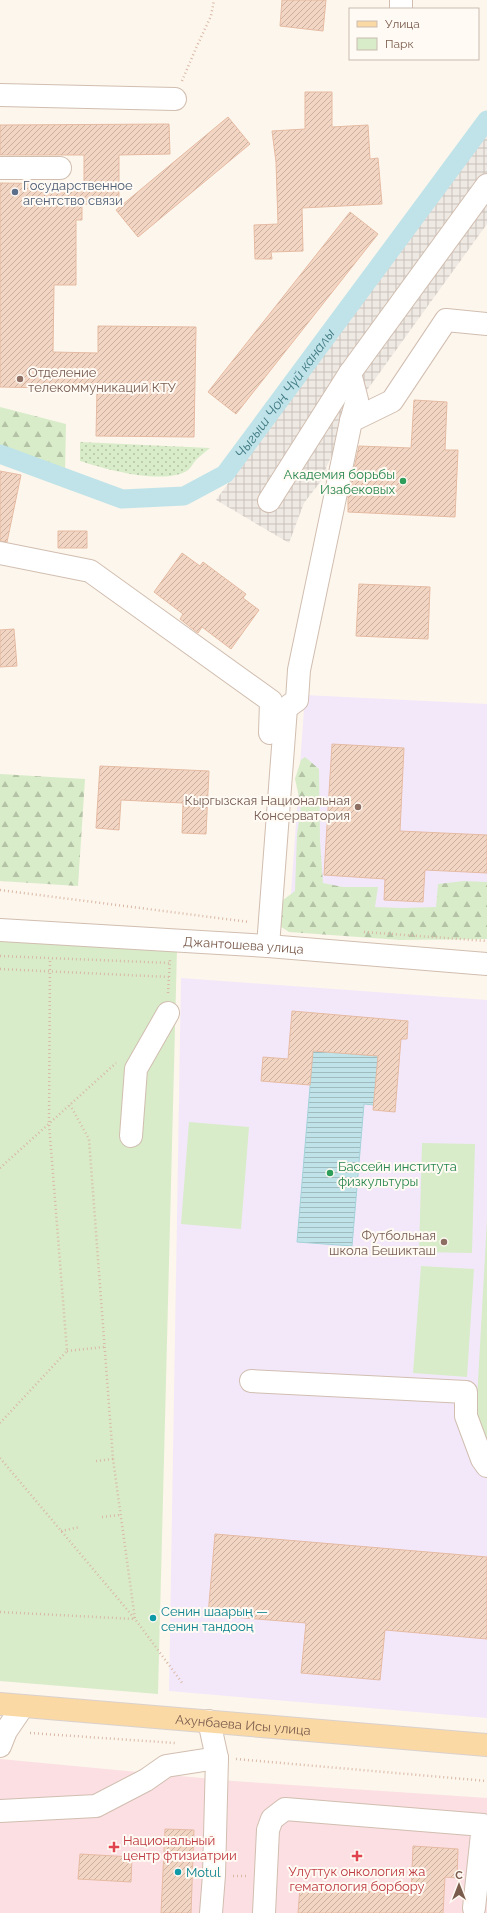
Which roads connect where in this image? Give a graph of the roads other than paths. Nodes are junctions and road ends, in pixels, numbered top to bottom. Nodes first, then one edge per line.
1 (0, 95) edge
2 (175, 99) road end
3 (0, 168) edge
4 (60, 168) dead end
5 (487, 185) edge
6 (487, 324) edge
7 (350, 373) junction
8 (351, 422) junction
9 (269, 501) dead end
10 (0, 553) edge
11 (0, 930) edge
12 (263, 946) junction
13 (487, 964) edge
14 (168, 1013) road end
15 (131, 1136) dead end
16 (251, 1381) dead end
17 (487, 1466) edge
18 (0, 1704) edge
19 (23, 1706) junction
20 (209, 1721) junction
21 (3, 1738) edge
22 (487, 1745) edge
23 (217, 1758) junction
24 (0, 1811) edge
25 (485, 1825) edge
26 (474, 1908) dead end
27 (211, 1913) edge
28 (264, 1913) edge

1 - 2 street
3 - 4 street
5 - 7 street
6 - 8 street
7 - 8 street
7 - 9 street
8 - 12 street
10 - 12 street
11 - 12 street, Джантошева улица
12 - 13 street, Джантошева улица
14 - 15 street
16 - 17 street
18 - 19 main road, Ахунбаева Исы улица
19 - 20 main road, Ахунбаева Исы улица
19 - 21 street
20 - 22 main road, Ахунбаева Исы улица
20 - 23 street
23 - 24 street
23 - 27 street
25 - 26 street
25 - 28 street

